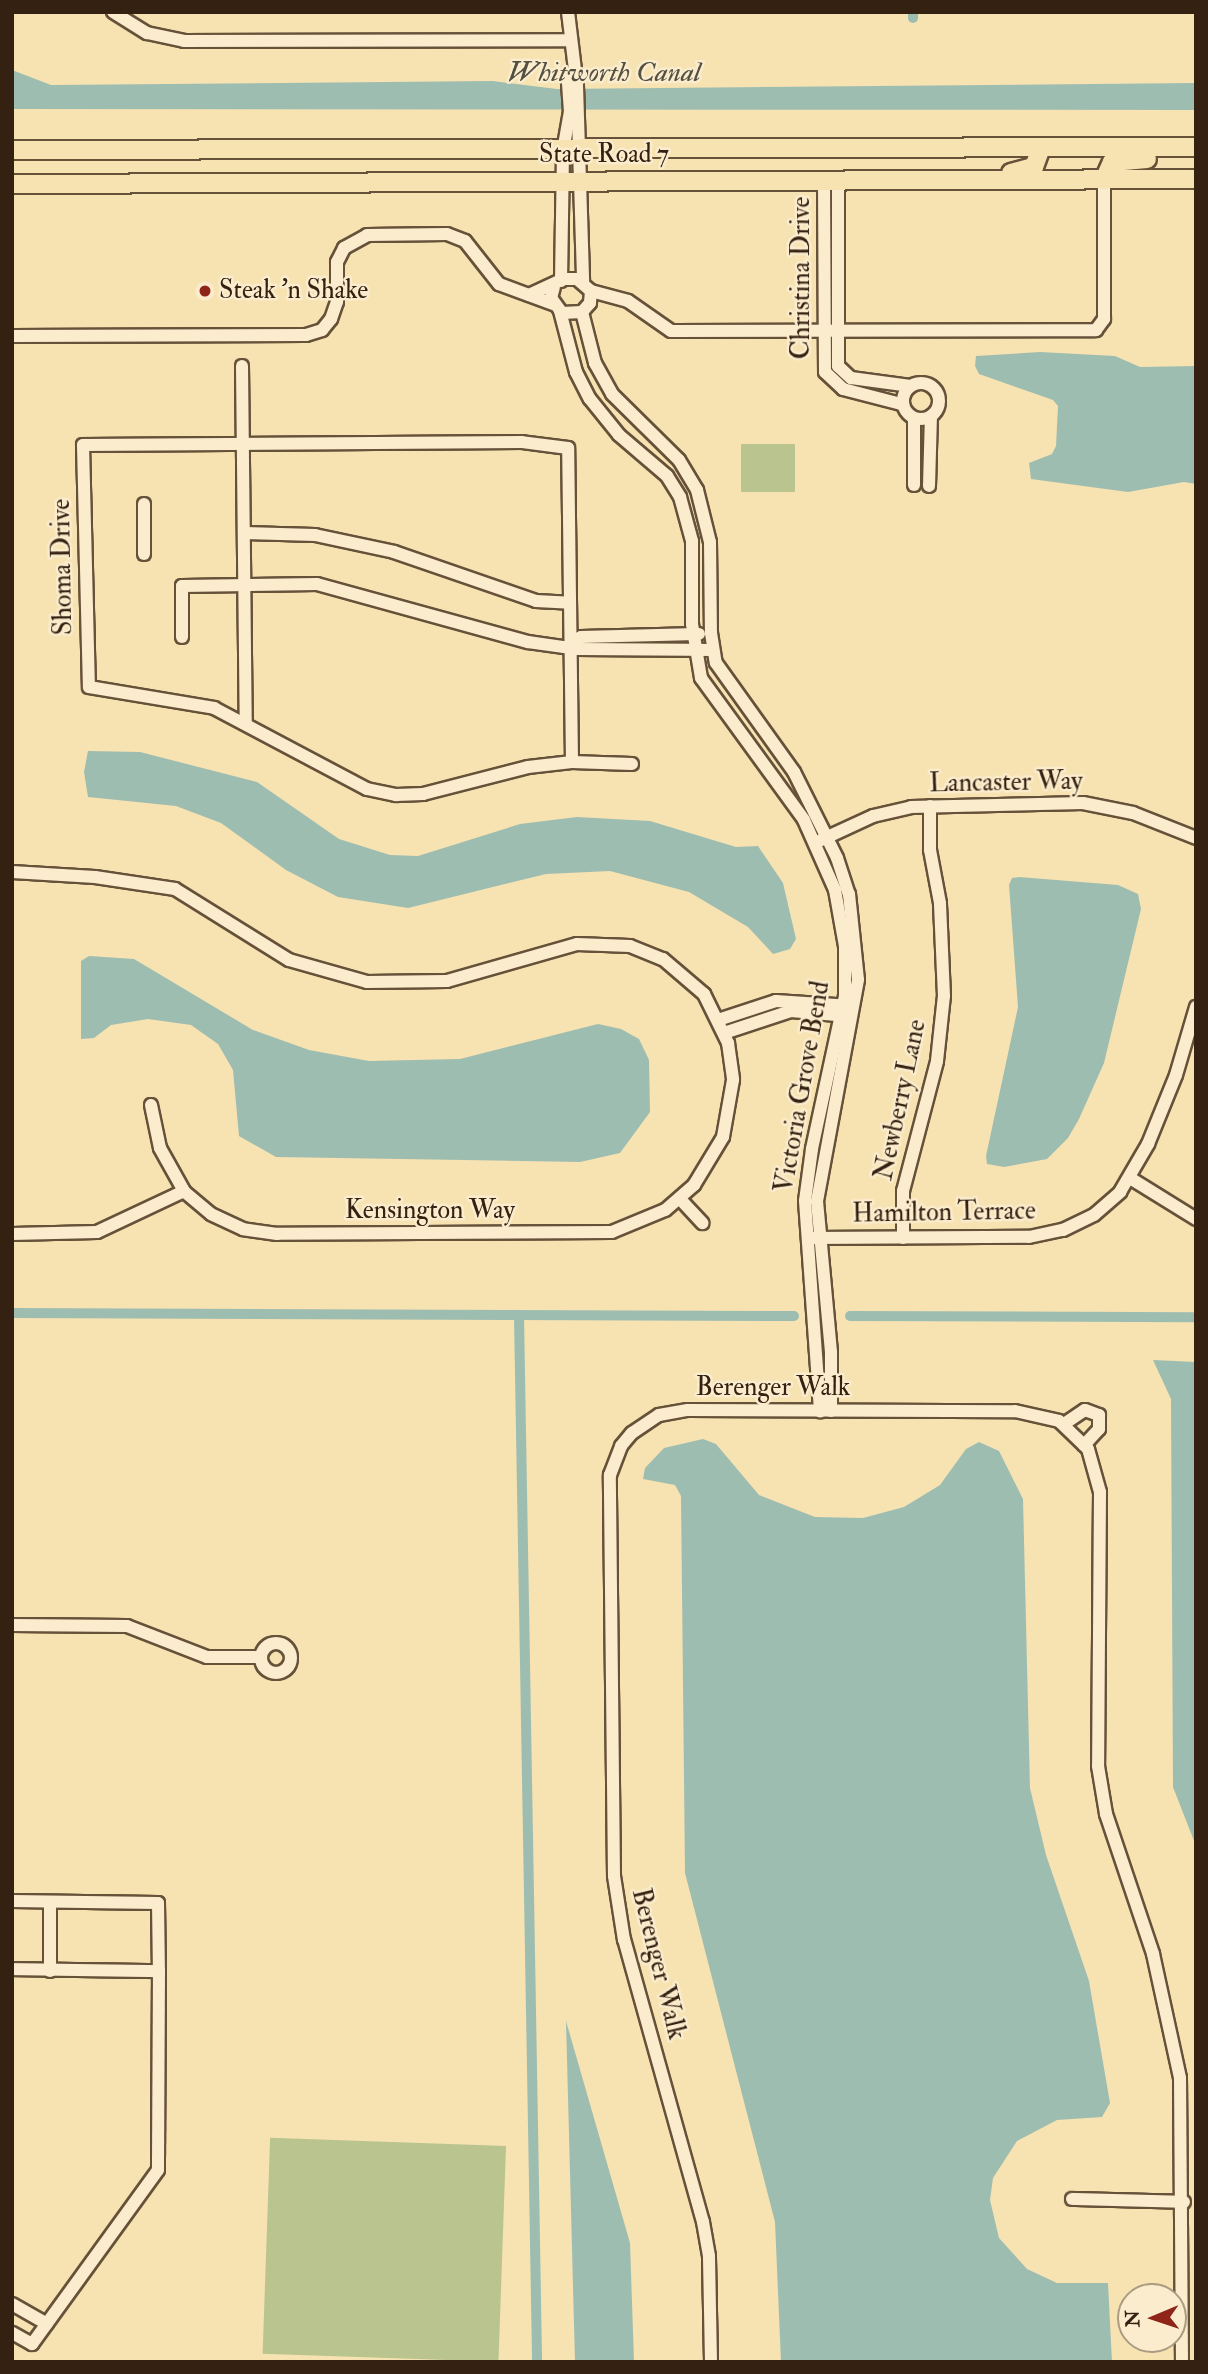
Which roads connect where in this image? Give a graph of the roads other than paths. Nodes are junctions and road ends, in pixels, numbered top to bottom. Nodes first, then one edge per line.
1 (113, 12) edge
2 (568, 12) edge
3 (569, 40) junction
4 (1196, 147) edge
5 (1041, 148) junction
6 (12, 150) edge
7 (571, 151) junction
8 (1196, 159) edge
9 (1196, 179) edge
10 (1104, 180) junction
11 (561, 181) junction
12 (581, 181) junction
13 (960, 181) junction
14 (831, 182) junction
15 (12, 184) edge
16 (558, 284) junction
17 (529, 295) junction
18 (587, 297) junction
19 (556, 307) junction
20 (824, 330) junction
21 (839, 330) junction
22 (12, 336) edge
23 (242, 366) dead end
24 (910, 387) junction
25 (901, 404) junction
26 (931, 416) junction
27 (914, 418) junction
28 (244, 442) junction
29 (914, 485) dead end
30 (929, 486) dead end
31 (144, 504) dead end
32 (244, 533) junction
33 (144, 554) dead end
34 (245, 585) junction
35 (570, 603) junction
36 (692, 634) junction
37 (711, 634) junction
38 (182, 637) dead end
39 (569, 645) junction
40 (694, 650) junction
41 (712, 650) junction
42 (246, 721) junction
43 (572, 762) junction
44 (632, 764) dead end
45 (930, 806) junction
46 (1196, 838) edge
47 (822, 839) junction
48 (12, 872) edge
49 (1196, 1007) edge
50 (848, 1011) junction
51 (718, 1020) junction
52 (724, 1033) junction
53 (151, 1105) dead end
54 (1130, 1178) junction
55 (184, 1191) junction
56 (680, 1199) junction
57 (1196, 1219) edge
58 (702, 1223) dead end
59 (12, 1234) edge
60 (812, 1238) junction
61 (903, 1238) junction
62 (826, 1410) junction
63 (1063, 1424) junction
64 (1084, 1445) junction
65 (12, 1625) edge
66 (261, 1657) dead end
67 (12, 1901) edge
68 (50, 1902) junction
69 (12, 1969) edge
70 (159, 1970) junction
71 (50, 1971) junction
72 (1072, 2199) dead end
73 (1184, 2202) junction
74 (12, 2304) edge
75 (47, 2325) junction
76 (12, 2333) edge
77 (711, 2362) edge
78 (1182, 2362) edge

1 - 3 street
2 - 3 street
3 - 7 street
4 - 5 main road, State Road 7
5 - 7 main road, State Road 7
5 - 13 main road
6 - 7 main road, State Road 7
7 - 11 street
7 - 12 street, Victoria Grove Bend
8 - 10 main road
9 - 10 main road, State Road 7
10 - 13 main road, State Road 7
10 - 21 street
11 - 12 main road, State Road 7
11 - 15 main road, State Road 7
11 - 16 street
12 - 14 main road, State Road 7
12 - 18 street, Victoria Grove Bend
13 - 14 main road, State Road 7
14 - 20 street, Christina Drive
14 - 21 street, Christina Drive
16 - 17 street
16 - 18 street
16 - 19 street, Victoria Grove Bend
17 - 19 street
17 - 22 street
18 - 19 street
18 - 20 street
18 - 37 street, Victoria Grove Bend
19 - 36 street, Victoria Grove Bend
20 - 21 street
20 - 25 street, Christina Drive
21 - 24 street, Christina Drive
23 - 28 street
24 - 25 street
24 - 26 street
25 - 27 street
26 - 27 street
26 - 30 street
27 - 29 street
28 - 32 street
28 - 35 street, Shoma Drive
28 - 42 street, Shoma Drive
31 - 33 street
32 - 34 street
32 - 35 street
34 - 38 street
34 - 39 street
34 - 42 street
35 - 39 street, Shoma Drive
36 - 37 street
36 - 39 street
36 - 40 street, Victoria Grove Bend
37 - 41 street, Victoria Grove Bend
39 - 40 street
39 - 43 street, Shoma Drive
40 - 41 street
40 - 47 street, Victoria Grove Bend
41 - 47 street, Victoria Grove Bend
42 - 43 street, Shoma Drive
43 - 44 street, Shoma Drive
45 - 46 street, Lancaster Way
45 - 47 street, Lancaster Way
45 - 61 street, Newberry Lane
47 - 50 street, Victoria Grove Bend
48 - 51 street, Kensington Way
49 - 54 street, Hamilton Terrace
50 - 51 street
50 - 52 street
50 - 60 street, Victoria Grove Bend
51 - 52 street, Kensington Way
52 - 56 street, Kensington Way
53 - 55 street
54 - 57 street
54 - 61 street, Hamilton Terrace
55 - 56 street, Kensington Way
55 - 59 street
56 - 58 street
60 - 61 street, Hamilton Terrace
60 - 62 street, Victoria Grove Bend
62 - 63 street, Berenger Walk
62 - 77 street, Berenger Walk
63 - 64 street, Berenger Walk
63 - 64 street
64 - 73 street, Berenger Walk
65 - 66 street
67 - 68 street
68 - 70 street
68 - 71 street
69 - 71 street
70 - 71 street
70 - 75 street
72 - 73 street
73 - 78 street, Berenger Walk
74 - 75 street
75 - 76 street

